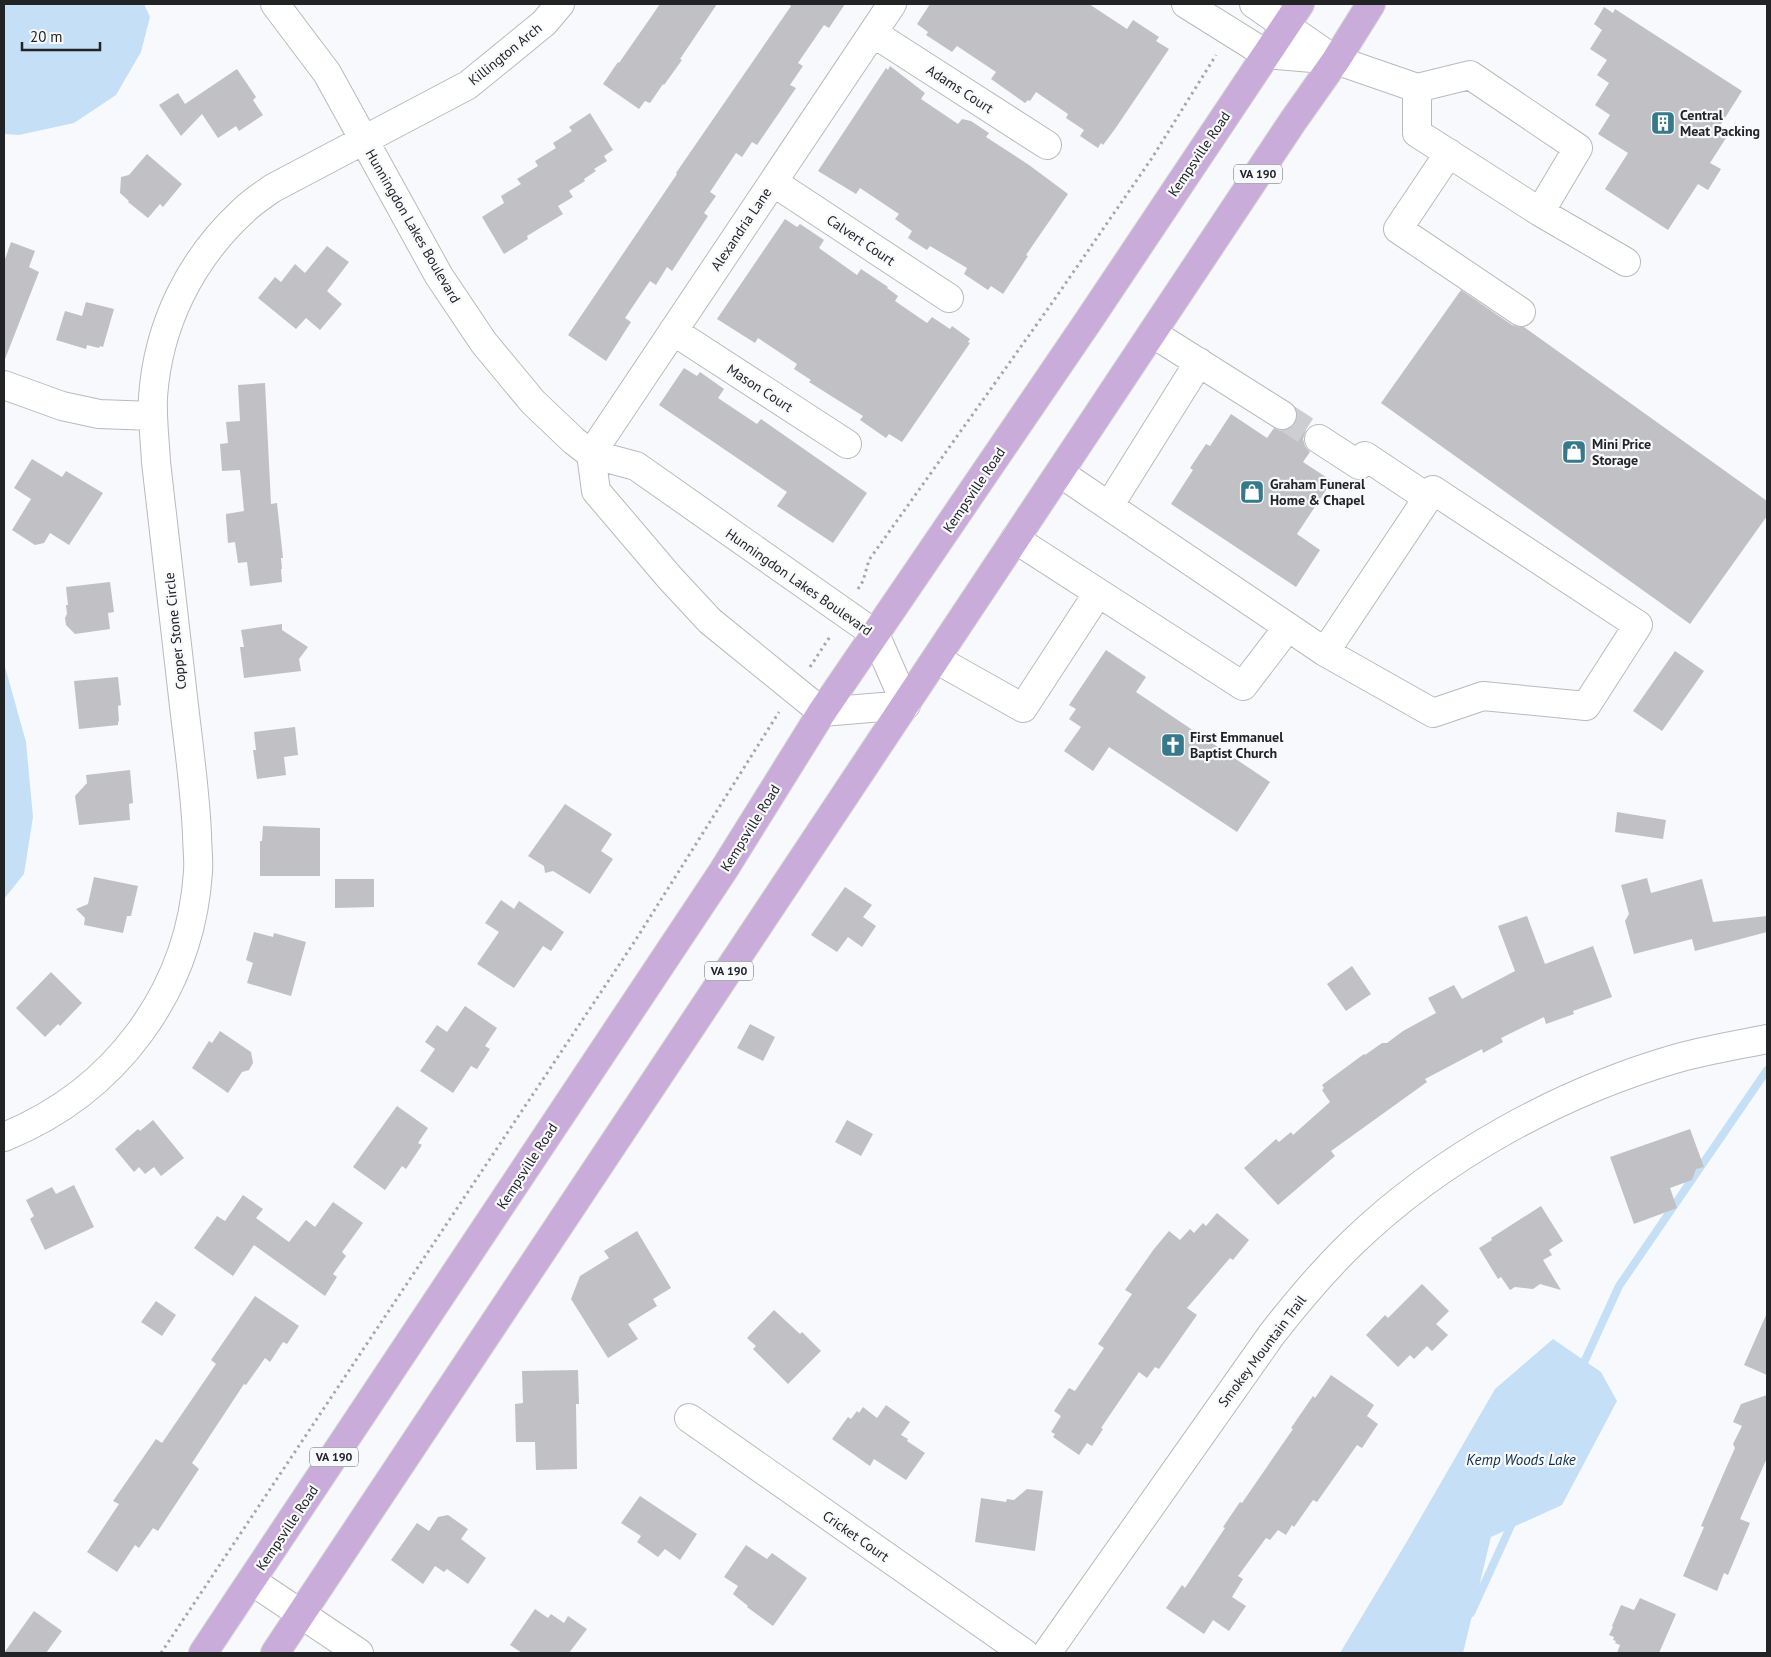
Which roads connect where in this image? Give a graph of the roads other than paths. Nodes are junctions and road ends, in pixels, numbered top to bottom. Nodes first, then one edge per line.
1 (275, 4) edge
2 (560, 4) edge
3 (892, 4) edge
4 (1186, 4) edge
5 (1254, 4) edge
6 (1371, 4) edge
7 (1293, 14) edge
8 (873, 33) junction
9 (1266, 54) junction
10 (1336, 60) junction
11 (1417, 88) junction
12 (364, 139) junction
13 (1047, 145) dead end
14 (1449, 153) junction
15 (773, 182) junction
16 (1540, 212) junction
17 (1626, 262) dead end
18 (949, 298) dead end
19 (1521, 312) dead end
20 (673, 331) junction
21 (1152, 333) junction
22 (1199, 362) junction
23 (4, 385) edge
24 (1282, 415) tunnel mouth
25 (153, 416) junction
26 (1319, 439) tunnel mouth
27 (847, 444) dead end
28 (591, 454) junction
29 (1060, 473) junction
30 (1428, 498) junction
31 (1109, 506) junction
32 (1015, 539) junction
33 (1098, 593) junction
34 (1288, 627) junction
35 (875, 634) junction
36 (1325, 652) junction
37 (936, 659) junction
38 (906, 705) junction
39 (822, 712) junction
40 (1767, 1039) edge
41 (4, 1137) edge
42 (689, 1418) dead end
43 (252, 1581) junction
44 (302, 1614) junction
45 (203, 1653) edge
46 (276, 1653) edge
47 (359, 1653) edge
48 (1024, 1653) edge
49 (1047, 1653) edge

1 - 12 street, Hunningdon Lakes Boulevard
2 - 12 street, Killington Arch
3 - 8 street, Alexandria Lane
4 - 9 street
5 - 7 street
6 - 10 main road, VA 190
7 - 9 main road, Kempsville Road / VA 190
7 - 10 street
8 - 13 street, Adams Court
8 - 15 street, Alexandria Lane
9 - 10 street
9 - 35 main road, Kempsville Road / VA 190
10 - 11 street
10 - 21 main road, VA 190
11 - 14 street
11 - 16 street
12 - 25 street, Copper Stone Circle
12 - 28 street, Hunningdon Lakes Boulevard
14 - 16 street
14 - 19 street
15 - 18 street, Calvert Court
15 - 20 street, Alexandria Lane
16 - 17 street
20 - 27 street, Mason Court
20 - 28 street, Alexandria Lane
21 - 22 street
21 - 29 main road, VA 190
22 - 24 street
22 - 31 street
23 - 25 street
25 - 41 street, Copper Stone Circle
26 - 30 street
28 - 35 street, Hunningdon Lakes Boulevard
28 - 39 street
29 - 31 street
29 - 32 main road, VA 190
30 - 36 street
30 - 36 street
31 - 34 street
32 - 33 street
32 - 37 main road, VA 190
33 - 34 street
33 - 37 street
34 - 36 street
35 - 38 street, Hunningdon Lakes Boulevard
35 - 39 main road, Kempsville Road / VA 190
37 - 38 main road, VA 190
38 - 39 street
38 - 44 main road, VA 190
39 - 43 main road, Kempsville Road / VA 190
40 - 49 street, Smokey Mountain Trail
42 - 48 street, Cricket Court
43 - 44 street
43 - 45 main road, Kempsville Road / VA 190
44 - 46 main road, VA 190
44 - 47 street

